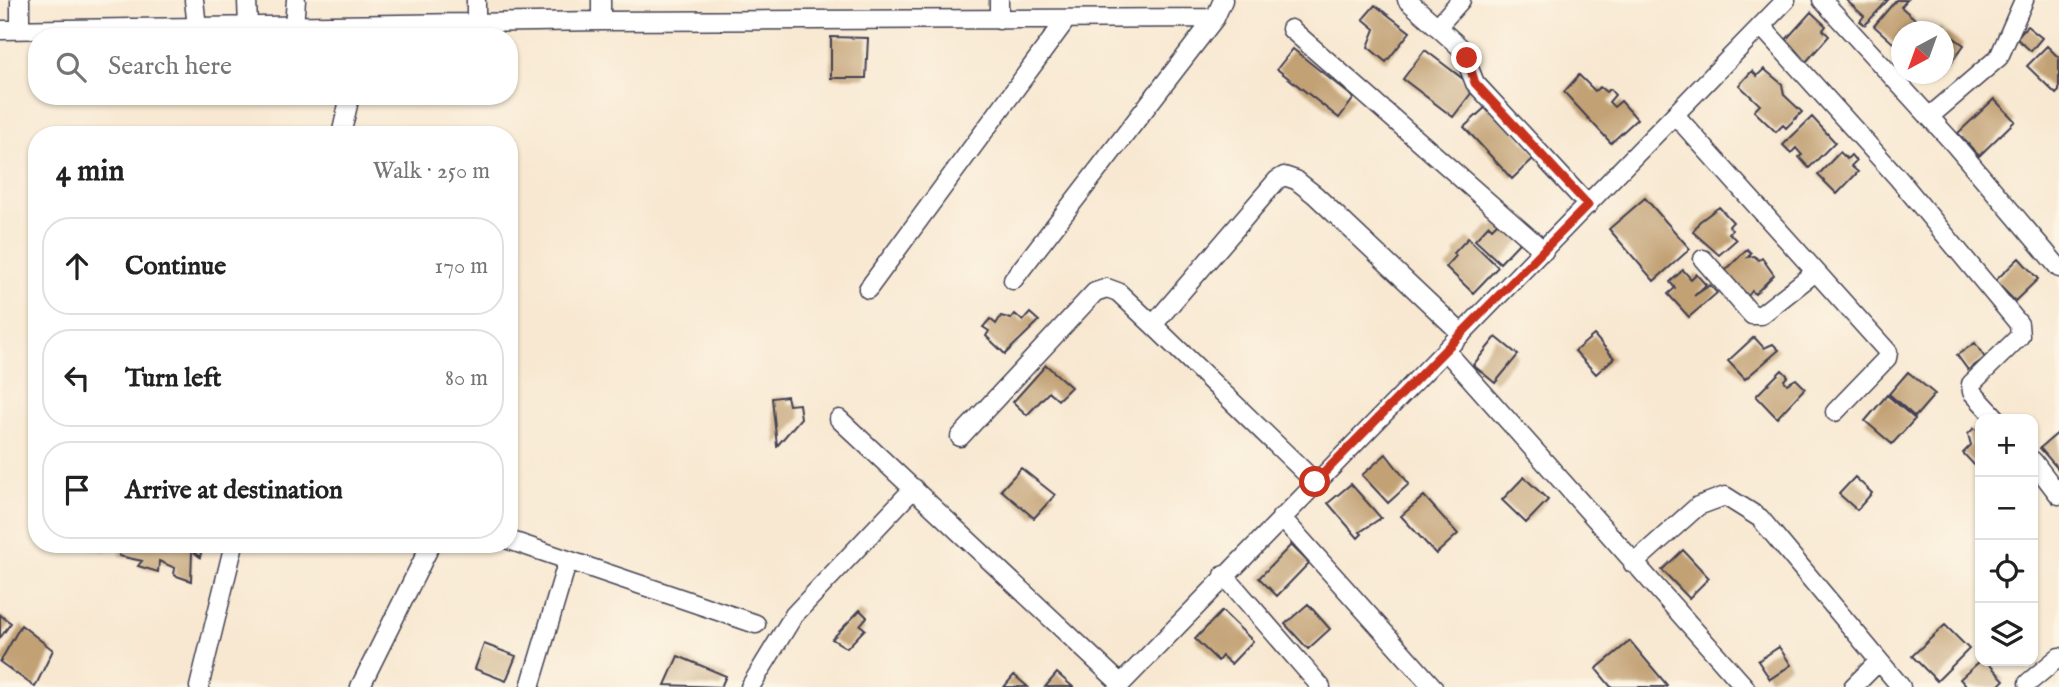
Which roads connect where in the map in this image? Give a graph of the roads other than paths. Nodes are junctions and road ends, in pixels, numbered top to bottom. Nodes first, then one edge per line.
1 (20, 0) edge
2 (194, 0) edge
3 (247, 0) edge
4 (296, 0) edge
5 (477, 0) edge
6 (601, 0) edge
7 (999, 0) edge
8 (1223, 0) edge
9 (1407, 0) edge
10 (1461, 0) edge
11 (1786, 0) edge
12 (1822, 0) edge
13 (2024, 0) edge
14 (1215, 18) junction
15 (999, 20) junction
16 (1066, 20) junction
17 (601, 21) junction
18 (476, 22) junction
19 (294, 26) junction
20 (197, 27) junction
21 (248, 27) junction
22 (1437, 27) junction
23 (1762, 27) junction
24 (108, 28) edge
25 (322, 28) edge
26 (402, 28) edge
27 (20, 29) junction
28 (28, 29) edge
29 (1291, 29) dead end
30 (0, 30) edge
31 (348, 105) edge
32 (1675, 116) junction
33 (1929, 117) junction
34 (343, 126) edge
35 (1588, 205) junction
36 (1544, 251) junction
37 (2055, 256) edge
38 (1703, 259) dead end
39 (1814, 273) junction
40 (1013, 280) dead end
41 (868, 289) dead end
42 (1153, 325) junction
43 (1462, 334) junction
44 (1446, 351) junction
45 (1835, 412) dead end
46 (1992, 414) edge
47 (839, 419) dead end
48 (960, 437) dead end
49 (2038, 468) edge
50 (1315, 482) junction
51 (914, 488) junction
52 (2059, 495) edge
53 (1281, 517) junction
54 (518, 543) edge
55 (232, 553) edge
56 (427, 553) edge
57 (568, 560) junction
58 (1633, 564) junction
59 (1224, 575) junction
60 (756, 624) dead end
61 (2059, 657) edge
62 (1880, 661) junction
63 (2028, 682) dead end
64 (1120, 685) edge
65 (199, 687) edge
66 (360, 687) edge
67 (530, 687) edge
68 (750, 687) edge
69 (1321, 687) edge
70 (1433, 687) edge
71 (1745, 687) edge
72 (1853, 687) edge
73 (1901, 687) edge

1 - 27 street
2 - 20 street
3 - 21 street
4 - 19 street
5 - 18 street
6 - 17 street
7 - 15 street
8 - 14 street
9 - 22 street
10 - 22 street
11 - 23 street
12 - 33 street
13 - 33 street
14 - 16 street
14 - 40 street
15 - 16 street
15 - 17 street
16 - 41 street
17 - 18 street
18 - 26 street
19 - 21 street
19 - 25 street
20 - 21 street
20 - 24 street
22 - 35 street
23 - 32 street
23 - 46 street
27 - 28 street
27 - 30 street
29 - 36 street
31 - 34 street
32 - 35 street
32 - 39 street
33 - 37 street
35 - 36 street
36 - 43 street
38 - 39 street
39 - 45 street
42 - 43 street
42 - 48 street
42 - 50 street
43 - 44 street
44 - 50 street
44 - 58 street
47 - 51 street
49 - 52 street
50 - 53 street
51 - 64 street
51 - 68 street
53 - 59 street
53 - 70 street
54 - 57 street
55 - 65 street
56 - 66 street
57 - 60 street
57 - 67 street
58 - 62 street
58 - 71 street
59 - 64 street
59 - 69 street
61 - 63 street
62 - 72 street
62 - 73 street

